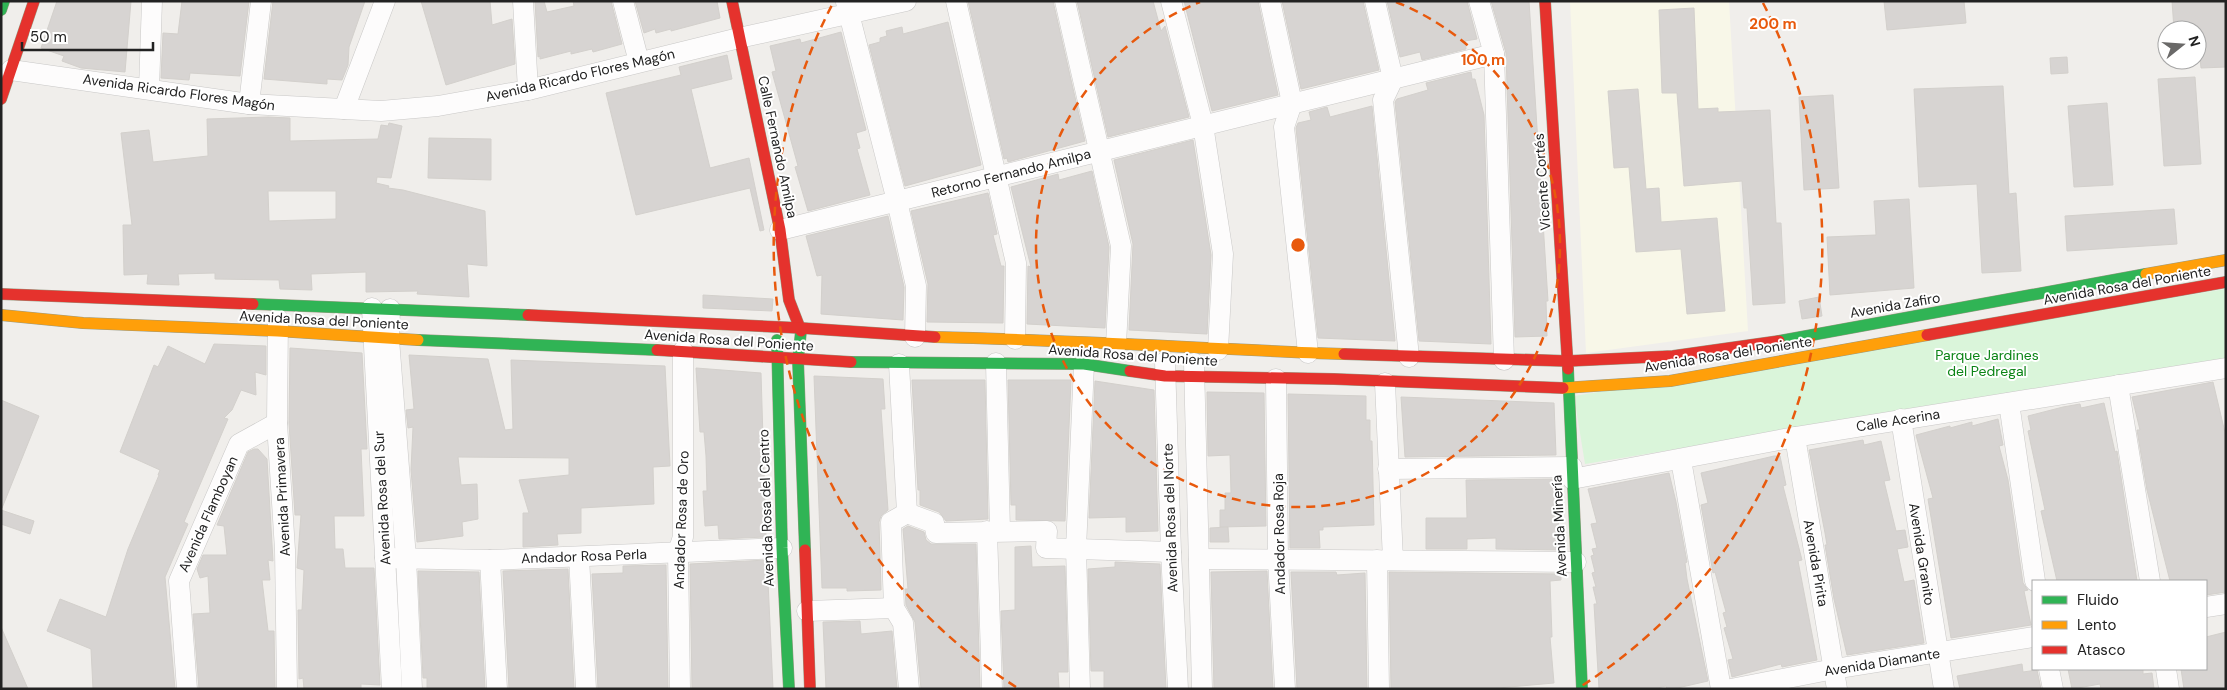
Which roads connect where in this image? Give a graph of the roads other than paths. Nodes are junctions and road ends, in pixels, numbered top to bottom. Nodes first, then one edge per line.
1 (4, 1) edge
2 (34, 1) edge
3 (152, 1) edge
4 (261, 1) edge
5 (385, 1) edge
6 (523, 1) edge
7 (623, 1) edge
8 (732, 1) edge
9 (906, 1) edge
10 (956, 1) edge
11 (1064, 1) edge
12 (1171, 1) edge
13 (1270, 1) edge
14 (1375, 1) edge
15 (1480, 1) edge
16 (1545, 1) edge
17 (847, 8) edge
18 (1, 10) edge
19 (739, 38) junction
20 (1494, 54) junction
21 (639, 62) junction
22 (11, 70) junction
23 (1393, 79) junction
24 (149, 89) junction
25 (528, 90) junction
26 (1, 99) edge
27 (1292, 103) junction
28 (249, 104) junction
29 (344, 109) junction
30 (1203, 125) junction
31 (1100, 151) junction
32 (996, 176) junction
33 (897, 201) junction
34 (780, 230) junction
35 (2226, 260) edge
36 (2226, 282) edge
37 (1, 294) edge
38 (2022, 297) junction
39 (789, 300) junction
40 (278, 305) junction
41 (381, 308) junction
42 (1, 315) edge
43 (2026, 318) junction
44 (779, 327) junction
45 (801, 328) junction
46 (278, 331) junction
47 (915, 337) junction
48 (381, 339) junction
49 (1015, 339) junction
50 (1116, 345) junction
51 (1165, 348) junction
52 (1194, 349) junction
53 (1218, 350) junction
54 (683, 351) junction
55 (1308, 353) junction
56 (1408, 357) junction
57 (776, 358) junction
58 (798, 360) junction
59 (1504, 360) junction
60 (1568, 361) junction
61 (996, 363) junction
62 (899, 364) junction
63 (1084, 364) junction
64 (2226, 368) edge
65 (1165, 376) junction
66 (1193, 377) junction
67 (1276, 379) junction
68 (1384, 382) junction
69 (2118, 385) junction
70 (1568, 388) junction
71 (2010, 403) junction
72 (1901, 419) junction
73 (277, 423) junction
74 (1795, 437) junction
75 (1681, 460) junction
76 (1388, 469) junction
77 (1572, 473) junction
78 (908, 513) junction
79 (994, 531) junction
80 (680, 544) junction
81 (782, 548) junction
82 (1076, 549) junction
83 (1171, 552) junction
84 (579, 557) junction
85 (385, 558) junction
86 (406, 558) junction
87 (1199, 559) junction
88 (1278, 559) junction
89 (490, 560) junction
90 (1385, 560) junction
91 (1576, 562) junction
92 (2035, 580) edge
93 (2150, 580) edge
94 (2226, 604) edge
95 (2207, 607) edge
96 (894, 608) junction
97 (807, 611) junction
98 (2032, 637) edge
99 (1938, 654) junction
100 (2049, 670) edge
101 (2166, 670) edge
102 (1836, 679) edge
103 (187, 689) edge
104 (288, 689) edge
105 (392, 689) edge
106 (412, 689) edge
107 (497, 689) edge
108 (586, 689) edge
109 (680, 689) edge
110 (789, 689) edge
111 (810, 689) edge
112 (909, 689) edge
113 (992, 689) edge
114 (1080, 689) edge
115 (1178, 689) edge
116 (1202, 689) edge
117 (1285, 689) edge
118 (1379, 689) edge
119 (1582, 689) edge
120 (1721, 689) edge
121 (1730, 689) edge
122 (1944, 689) edge
123 (2053, 689) edge
124 (2169, 689) edge

1 - 18 main road
2 - 22 main road
3 - 24 street
4 - 28 street
5 - 29 street
6 - 25 street
7 - 21 street
8 - 19 main road, Calle Fernando Amilpa
9 - 17 street, Avenida Ricardo Flores Magón
10 - 32 street
11 - 31 street
12 - 30 street
13 - 27 street
14 - 23 street
15 - 20 street
16 - 60 main road, Vicente Cortés
17 - 19 street, Avenida Ricardo Flores Magón
17 - 33 street
19 - 21 street, Avenida Ricardo Flores Magón
19 - 34 main road, Calle Fernando Amilpa
20 - 23 street, Retorno Fernando Amilpa
20 - 59 street
21 - 25 street, Avenida Ricardo Flores Magón
22 - 24 street, Avenida Ricardo Flores Magón
22 - 26 main road
23 - 27 street, Retorno Fernando Amilpa
23 - 56 street
24 - 28 street, Avenida Ricardo Flores Magón
25 - 29 street, Avenida Ricardo Flores Magón
27 - 30 street, Retorno Fernando Amilpa
27 - 55 street
28 - 29 street, Avenida Ricardo Flores Magón
30 - 31 street, Retorno Fernando Amilpa
30 - 53 street
31 - 32 street, Retorno Fernando Amilpa
31 - 50 street
32 - 33 street, Retorno Fernando Amilpa
32 - 49 street
33 - 34 street, Retorno Fernando Amilpa
33 - 47 street
34 - 39 main road, Calle Fernando Amilpa
35 - 38 main road, Avenida Zafiro
36 - 43 main road, Avenida Rosa del Poniente
37 - 40 main road, Avenida Rosa del Poniente
38 - 43 main road
38 - 60 main road, Avenida Zafiro
39 - 44 main road, Calle Fernando Amilpa
39 - 45 main road, Calle Fernando Amilpa
40 - 41 main road, Avenida Rosa del Poniente
40 - 46 street, Avenida Primavera
41 - 44 main road, Avenida Rosa del Poniente
41 - 48 street, Avenida Rosa del Sur
42 - 46 main road, Avenida Rosa del Poniente
43 - 70 main road, Avenida Rosa del Poniente
44 - 45 main road, Avenida Rosa del Poniente
44 - 57 main road, Avenida Rosa del Centro
45 - 47 main road, Avenida Rosa del Poniente
45 - 58 main road
46 - 48 main road, Avenida Rosa del Poniente
46 - 73 street, Avenida Primavera
47 - 49 main road, Avenida Rosa del Poniente
48 - 54 main road, Avenida Rosa del Poniente
48 - 85 street, Avenida Rosa del Sur
48 - 86 street, Avenida Rosa del Sur
49 - 50 main road, Avenida Rosa del Poniente
50 - 51 main road, Avenida Rosa del Poniente
51 - 52 main road, Avenida Rosa del Poniente
51 - 65 street, Avenida Rosa del Norte
52 - 53 main road, Avenida Rosa del Poniente
52 - 66 street, Avenida Rosa del Norte
53 - 55 main road, Avenida Rosa del Poniente
54 - 57 main road, Avenida Rosa del Poniente
54 - 80 street, Andador Rosa de Oro
55 - 56 main road, Avenida Rosa del Poniente
56 - 59 main road, Avenida Rosa del Poniente
57 - 58 main road, Avenida Rosa del Poniente
57 - 81 main road, Avenida Rosa del Centro
58 - 62 main road, Avenida Rosa del Poniente
58 - 97 main road
59 - 60 main road, Avenida Rosa del Poniente
60 - 70 main road, Avenida Minería
61 - 62 main road, Avenida Rosa del Poniente
61 - 63 main road, Avenida Rosa del Poniente
61 - 79 street
62 - 78 street
63 - 65 main road, Avenida Rosa del Poniente
63 - 82 street
64 - 69 street, Calle Acerina
65 - 66 main road, Avenida Rosa del Poniente
65 - 83 street, Avenida Rosa del Norte
66 - 67 main road, Avenida Rosa del Poniente
66 - 87 street, Avenida Rosa del Norte
67 - 68 main road, Avenida Rosa del Poniente
67 - 88 street, Andador Rosa Roja
68 - 70 main road, Avenida Rosa del Poniente
68 - 76 street
69 - 71 street, Calle Acerina
69 - 93 street
70 - 77 main road, Avenida Minería
71 - 72 street, Calle Acerina
71 - 92 street
72 - 74 street, Calle Acerina
72 - 99 street, Avenida Granito
73 - 103 street, Avenida Flamboyan
73 - 104 street, Avenida Primavera
74 - 75 street, Calle Acerina
74 - 102 street, Avenida Pirita
75 - 77 street, Calle Acerina
75 - 120 street
76 - 77 street, Calle Acerina
76 - 90 street
77 - 91 main road, Avenida Minería
78 - 79 street
78 - 96 street
79 - 82 street
79 - 113 street
80 - 81 street, Andador Rosa Perla
80 - 84 street, Andador Rosa Perla
80 - 109 street, Andador Rosa de Oro
81 - 110 main road, Avenida Rosa del Centro
82 - 83 street
82 - 114 street
83 - 115 street, Avenida Rosa del Norte
84 - 89 street, Andador Rosa Perla
84 - 108 street
85 - 86 street, Andador Rosa Perla
85 - 105 street, Avenida Rosa del Sur
86 - 89 street, Andador Rosa Perla
86 - 106 street, Avenida Rosa del Sur
87 - 88 street
87 - 116 street, Avenida Rosa del Norte
88 - 90 street
88 - 117 street, Andador Rosa Roja
89 - 107 street
90 - 91 street
90 - 118 street
91 - 119 main road, Avenida Minería
94 - 95 street
96 - 97 street
96 - 112 street
97 - 111 main road
98 - 99 street, Avenida Diamante
99 - 102 street, Avenida Diamante
99 - 122 street, Avenida Granito
100 - 123 street
101 - 124 street
102 - 121 street, Avenida Diamante

